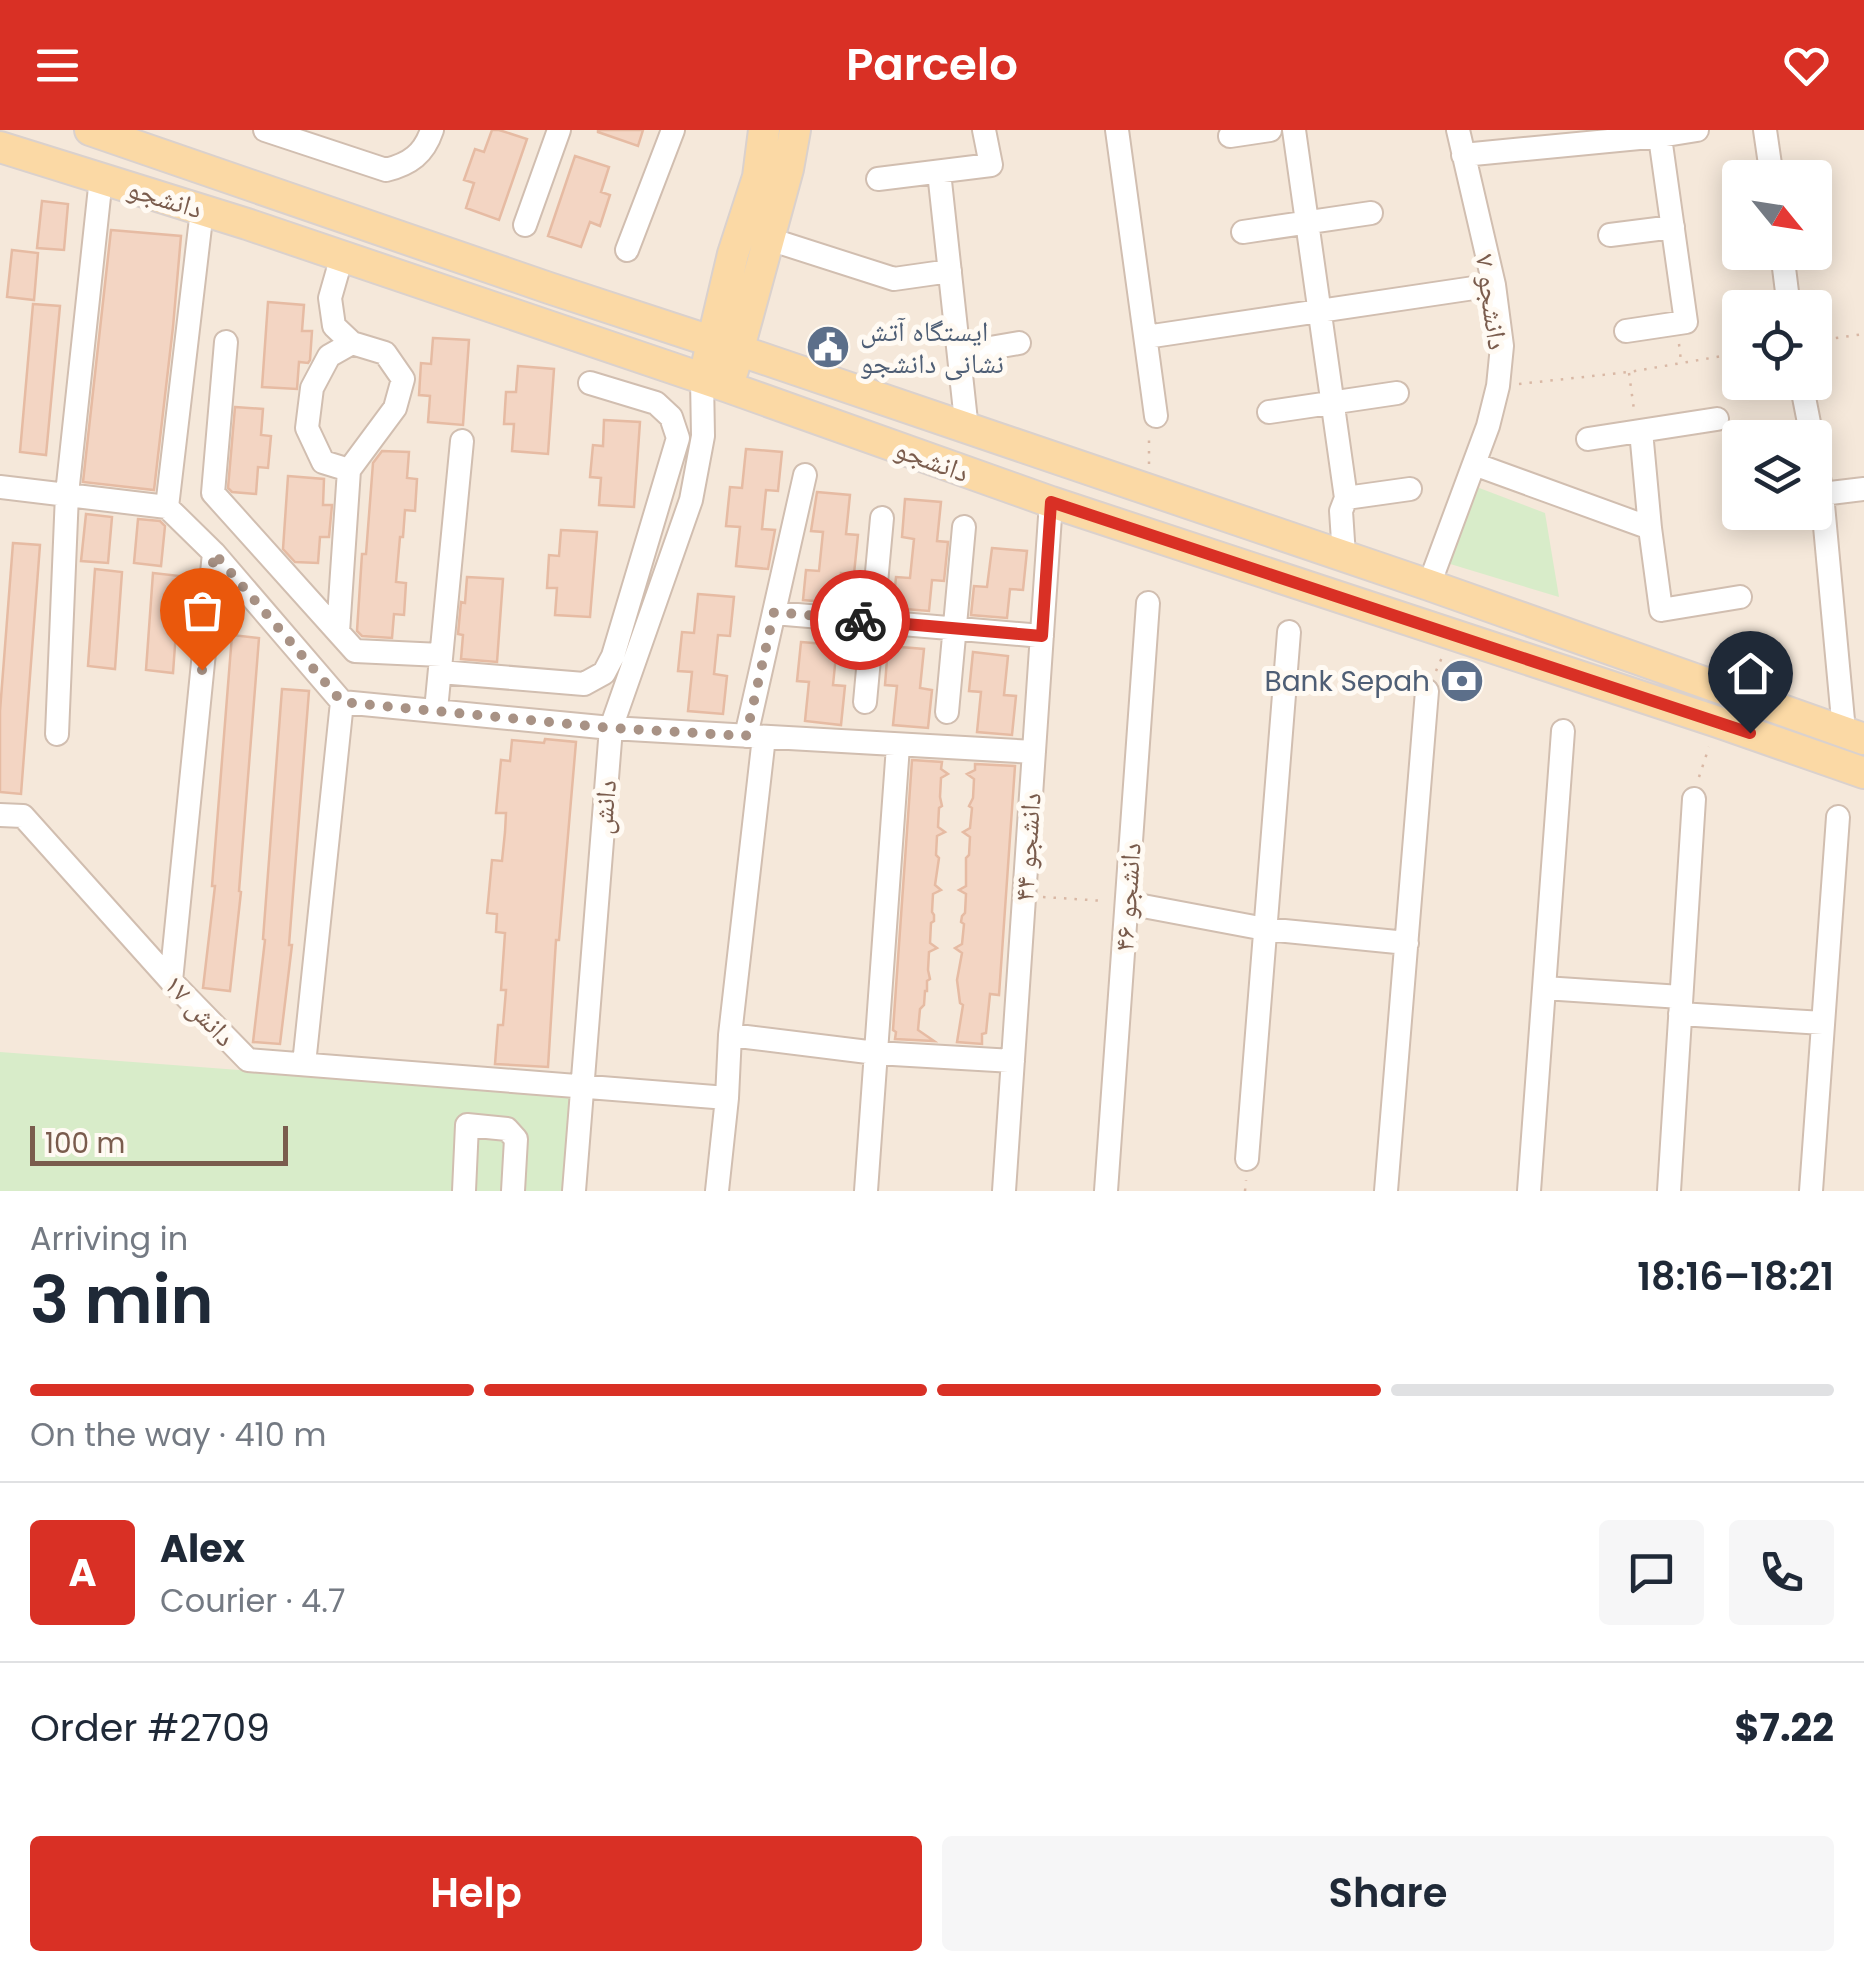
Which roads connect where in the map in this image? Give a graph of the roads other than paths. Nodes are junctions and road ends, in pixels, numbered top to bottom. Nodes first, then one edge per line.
1 (90, 130) edge
2 (265, 130) edge
3 (432, 130) edge
4 (559, 130) edge
5 (673, 130) edge
6 (764, 130) edge
7 (795, 130) edge
8 (984, 130) edge
9 (1118, 130) edge
10 (1270, 130) edge
11 (1294, 130) edge
12 (1458, 130) edge
13 (1697, 130) edge
14 (1765, 130) edge
15 (1660, 133) edge
16 (1230, 136) dead end
17 (1582, 137) edge
18 (44, 144) edge
19 (0, 146) edge
20 (1462, 155) junction
21 (1769, 160) edge
22 (939, 172) junction
23 (102, 178) junction
24 (878, 179) dead end
25 (202, 210) junction
26 (1372, 214) dead end
27 (1307, 223) junction
28 (525, 225) dead end
29 (1673, 227) junction
30 (1243, 232) dead end
31 (1610, 235) dead end
32 (769, 240) junction
33 (627, 250) dead end
34 (342, 256) junction
35 (950, 271) junction
36 (1494, 285) junction
37 (1320, 311) junction
38 (1626, 330) dead end
39 (1146, 337) junction
40 (226, 342) dead end
41 (352, 343) junction
42 (1019, 343) dead end
43 (726, 346) junction
44 (960, 353) junction
45 (590, 383) dead end
46 (715, 383) junction
47 (1397, 394) dead end
48 (1332, 403) junction
49 (1268, 412) dead end
50 (1156, 416) road end
51 (1717, 419) dead end
52 (967, 430) junction
53 (1639, 431) junction
54 (1588, 439) dead end
55 (462, 441) dead end
56 (1474, 464) junction
57 (349, 470) junction
58 (805, 475) dead end
59 (0, 488) edge
60 (1410, 488) dead end
61 (1864, 489) edge
62 (1832, 493) edge
63 (67, 494) junction
64 (1346, 498) junction
65 (1051, 502) junction
66 (1196, 506) junction
67 (167, 507) junction
68 (882, 518) dead end
69 (1240, 522) junction
70 (964, 527) dead end
71 (1650, 528) junction
72 (1827, 530) edge
73 (1180, 545) junction
74 (214, 553) junction
75 (1344, 556) junction
76 (1232, 562) junction
77 (1429, 585) junction
78 (1740, 597) dead end
79 (1148, 603) dead end
80 (774, 612) junction
81 (873, 622) junction
82 (954, 629) junction
83 (338, 632) junction
84 (1289, 632) dead end
85 (1042, 636) junction
86 (441, 664) junction
87 (1428, 691) road end
88 (342, 702) junction
89 (865, 702) dead end
90 (436, 710) junction
91 (946, 712) dead end
92 (611, 728) junction
93 (1562, 732) dead end
94 (57, 734) dead end
95 (1854, 735) edge
96 (755, 737) junction
97 (898, 746) junction
98 (1034, 752) junction
99 (1864, 773) edge
100 (1694, 799) road end
101 (0, 814) edge
102 (1838, 817) dead end
103 (1127, 903) junction
104 (1265, 930) junction
105 (1406, 943) junction
106 (171, 981) junction
107 (1544, 988) junction
108 (1681, 1006) junction
109 (1823, 1023) junction
110 (730, 1035) junction
111 (876, 1052) junction
112 (1013, 1060) junction
113 (304, 1064) junction
114 (582, 1085) junction
115 (726, 1098) junction
116 (1247, 1159) dead end
117 (464, 1191) edge
118 (513, 1191) edge
119 (574, 1191) edge
120 (717, 1191) edge
121 (866, 1191) edge
122 (1004, 1191) edge
123 (1106, 1191) edge
124 (1386, 1191) edge
125 (1530, 1191) edge
126 (1669, 1191) edge
127 (1810, 1191) edge

1 - 43 main road, دانشجو
2 - 3 street
4 - 28 street
5 - 33 street
6 - 43 main road, دانش
7 - 32 main road, دانش
8 - 22 street
9 - 39 street
10 - 16 street
11 - 27 street
12 - 20 street, دانشجو ۷
13 - 15 street
14 - 21 street
15 - 17 street
15 - 29 street
17 - 20 street
18 - 19 main road, دانشجو
18 - 23 main road, دانشجو
20 - 36 street, دانشجو ۷
22 - 24 street
22 - 35 street
23 - 25 main road, دانشجو
23 - 63 street
25 - 34 main road, دانشجو
25 - 67 street
26 - 27 street
27 - 30 street
27 - 37 street
29 - 31 street
29 - 38 street
32 - 35 street
32 - 43 main road, دانش
34 - 41 street
34 - 46 main road, دانشجو
35 - 44 street
36 - 37 street
36 - 56 street, دانشجو ۷
37 - 39 street
37 - 48 street
39 - 50 street
40 - 83 street
41 - 57 street
41 - 57 street
42 - 44 street
43 - 46 main road, دانش
43 - 52 main road, دانشجو
44 - 52 street
45 - 86 street
46 - 65 main road, دانشجو
46 - 92 street, دانش
47 - 48 street
48 - 49 street
48 - 64 street
51 - 53 street
52 - 66 main road, دانشجو
53 - 54 street
53 - 71 street
55 - 86 street
56 - 71 street
56 - 77 street, دانشجو ۷
57 - 83 street
58 - 80 street
59 - 63 street
60 - 64 street
61 - 62 street
63 - 67 street
63 - 94 street
64 - 75 street
65 - 73 main road, دانشجو
65 - 85 street, دانشجو ۴۴
66 - 69 main road, دانشجو
66 - 73 main road
67 - 74 street
68 - 81 street
69 - 75 main road, دانشجو
69 - 76 main road
70 - 82 street
71 - 78 street
72 - 95 street
73 - 76 main road, دانشجو
74 - 88 street
74 - 106 street
75 - 77 main road, دانشجو
76 - 99 main road, دانشجو
77 - 95 main road, دانشجو
79 - 103 street, دانشجو ۴۶
80 - 81 street
80 - 96 street
81 - 82 street
81 - 89 street
82 - 85 street
82 - 91 street
83 - 86 street
84 - 104 street
85 - 98 street, دانشجو ۴۴
86 - 90 street
87 - 105 street
88 - 90 street
88 - 113 street
90 - 92 street
92 - 96 street
92 - 114 street, دانش
93 - 107 street
96 - 97 street
96 - 110 street
97 - 98 street
97 - 111 street
98 - 112 street, دانشجو ۴۴
100 - 108 street
101 - 106 street, دانش ۱۷
102 - 109 street
103 - 104 street
103 - 123 street, دانشجو ۴۶
104 - 105 street
104 - 116 street
105 - 124 street
106 - 113 street, دانش ۱۷
107 - 108 street
107 - 125 street
108 - 109 street
108 - 126 street
109 - 127 street
110 - 111 street
110 - 115 street
111 - 112 street
111 - 121 street
112 - 122 street, دانشجو ۴۴
113 - 114 street, دانش ۱۷
114 - 115 street, دانش ۱۷
114 - 119 street, دانش
115 - 120 street
117 - 118 street

